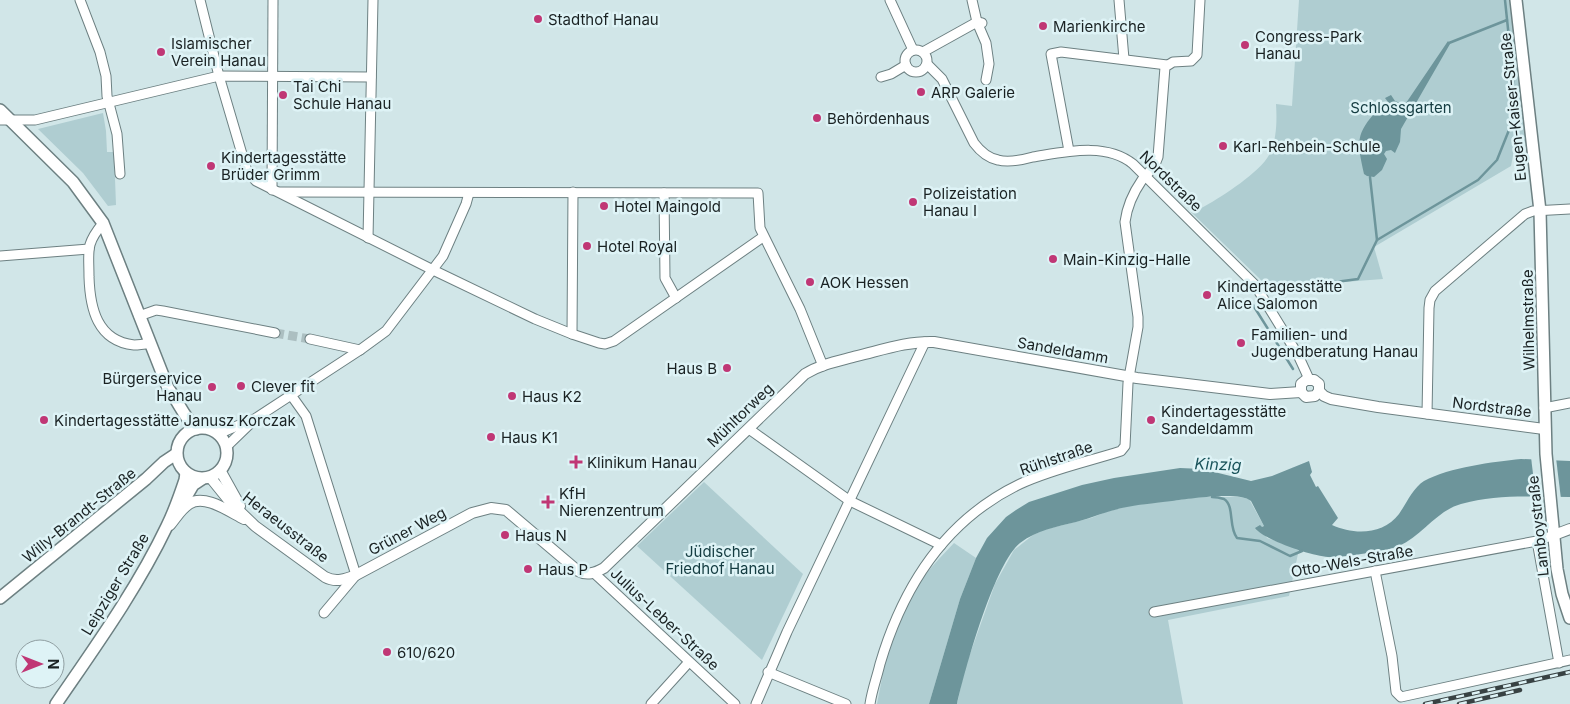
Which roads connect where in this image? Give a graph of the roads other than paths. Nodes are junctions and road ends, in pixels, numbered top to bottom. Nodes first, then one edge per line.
1 (80, 0) edge
2 (200, 0) edge
3 (273, 0) edge
4 (373, 0) edge
5 (890, 0) edge
6 (972, 0) edge
7 (1119, 0) edge
8 (1200, 0) edge
9 (1516, 0) edge
10 (981, 23) junction
11 (913, 50) junction
12 (923, 52) junction
13 (1124, 59) junction
14 (927, 64) junction
15 (1167, 64) junction
16 (906, 65) junction
17 (219, 76) junction
18 (273, 76) junction
19 (881, 76) dead end
20 (371, 77) junction
21 (986, 80) dead end
22 (109, 103) junction
23 (0, 110) edge
24 (5, 120) edge
25 (1069, 151) junction
26 (120, 174) dead end
27 (1146, 176) junction
28 (275, 191) junction
29 (573, 192) junction
30 (369, 193) junction
31 (469, 193) junction
32 (664, 193) junction
33 (1570, 208) edge
34 (1540, 211) junction
35 (103, 223) junction
36 (763, 237) junction
37 (368, 238) junction
38 (89, 249) junction
39 (0, 256) edge
40 (433, 270) junction
41 (676, 298) junction
42 (139, 316) junction
43 (275, 332) tunnel mouth
44 (572, 334) junction
45 (310, 339) tunnel mouth
46 (925, 342) junction
47 (150, 343) junction
48 (360, 350) junction
49 (823, 366) junction
50 (1128, 376) junction
51 (1309, 379) junction
52 (168, 388) junction
53 (1319, 391) junction
54 (1301, 392) junction
55 (291, 395) junction
56 (1570, 403) edge
57 (1544, 408) junction
58 (1427, 414) junction
59 (256, 418) junction
60 (196, 428) junction
61 (749, 429) junction
62 (1544, 429) junction
63 (218, 434) junction
64 (184, 435) junction
65 (226, 447) junction
66 (181, 464) junction
67 (220, 470) junction
68 (206, 478) junction
69 (850, 501) junction
70 (472, 513) joint
71 (245, 516) junction
72 (256, 526) junction
73 (167, 528) junction
74 (1570, 529) edge
75 (1554, 535) junction
76 (1537, 541) junction
77 (941, 545) junction
78 (1375, 571) junction
79 (594, 573) junction
80 (356, 575) junction
81 (326, 577) joint
82 (0, 598) edge
83 (1154, 612) dead end
84 (324, 613) dead end
85 (1570, 618) edge
86 (1570, 660) edge
87 (689, 662) junction
88 (1558, 663) junction
89 (768, 672) junction
90 (56, 704) edge
91 (651, 704) edge
92 (735, 704) edge
93 (756, 704) edge
94 (846, 704) edge
95 (870, 704) edge

1 - 22 street
2 - 17 street
3 - 18 street
4 - 20 street
5 - 11 street
6 - 10 street
7 - 13 street
8 - 15 street
9 - 34 main road, Eugen-Kaiser-Straße
10 - 12 street
10 - 21 street
11 - 12 street
11 - 16 street
12 - 14 street
13 - 15 street
13 - 25 street
14 - 16 street
14 - 25 street, Nordstraße
15 - 27 street
16 - 19 street
17 - 18 street
17 - 22 street
17 - 28 street
18 - 20 street
18 - 28 street
20 - 30 street
22 - 24 street
22 - 26 street
23 - 24 main road
24 - 35 main road
25 - 27 street, Nordstraße
27 - 50 street
27 - 51 street, Nordstraße
28 - 30 street
28 - 37 street
29 - 31 street
29 - 32 street
29 - 44 street
30 - 31 street
30 - 37 street
31 - 40 street
32 - 36 street
32 - 41 street
33 - 34 street
34 - 57 main road, Wilhelmstraße
34 - 58 street
35 - 38 street
35 - 42 main road
36 - 41 street
36 - 49 street
37 - 40 street
38 - 39 street
38 - 47 street
40 - 44 street
40 - 48 street
41 - 44 street
42 - 43 street
42 - 47 main road
45 - 48 street
46 - 49 street, Sandeldamm
46 - 50 street, Sandeldamm
46 - 69 street
47 - 52 main road
48 - 55 street
49 - 61 street, Mühltorweg
50 - 54 street, Sandeldamm
50 - 77 street, Rühlstraße
51 - 53 street, Nordstraße
51 - 54 street
52 - 60 main road
52 - 64 main road
53 - 54 street, Nordstraße
53 - 58 street, Nordstraße
55 - 59 street
55 - 80 street
56 - 57 street
57 - 62 main road, Wilhelmstraße
58 - 62 street, Nordstraße
59 - 63 street
59 - 65 street
60 - 63 main road
60 - 64 main road
61 - 69 street
61 - 79 street, Mühltorweg
62 - 75 main road, Lamboystraße
63 - 65 main road
64 - 66 main road
65 - 67 main road
66 - 68 main road
66 - 73 main road, Leipziger Straße
66 - 82 main road, Willy-Brandt-Straße
67 - 68 main road
67 - 71 street
68 - 71 street, Heraeusstraße
68 - 73 main road
69 - 77 street
69 - 89 street
70 - 79 street, Julius-Leber-Straße
70 - 80 street, Grüner Weg
71 - 72 street, Heraeusstraße
72 - 73 street
72 - 81 street, Heraeusstraße
73 - 90 main road, Leipziger Straße
74 - 75 street
75 - 76 street, Otto-Wels-Straße
75 - 85 main road, Lamboystraße
76 - 78 street, Otto-Wels-Straße
76 - 88 street
77 - 95 street, Rühlstraße
78 - 83 street, Otto-Wels-Straße
78 - 88 street
79 - 87 street, Julius-Leber-Straße
80 - 81 street, Grüner Weg
80 - 84 street, Grüner Weg
86 - 88 street
87 - 91 street
87 - 92 street, Julius-Leber-Straße
89 - 93 street
89 - 94 street

